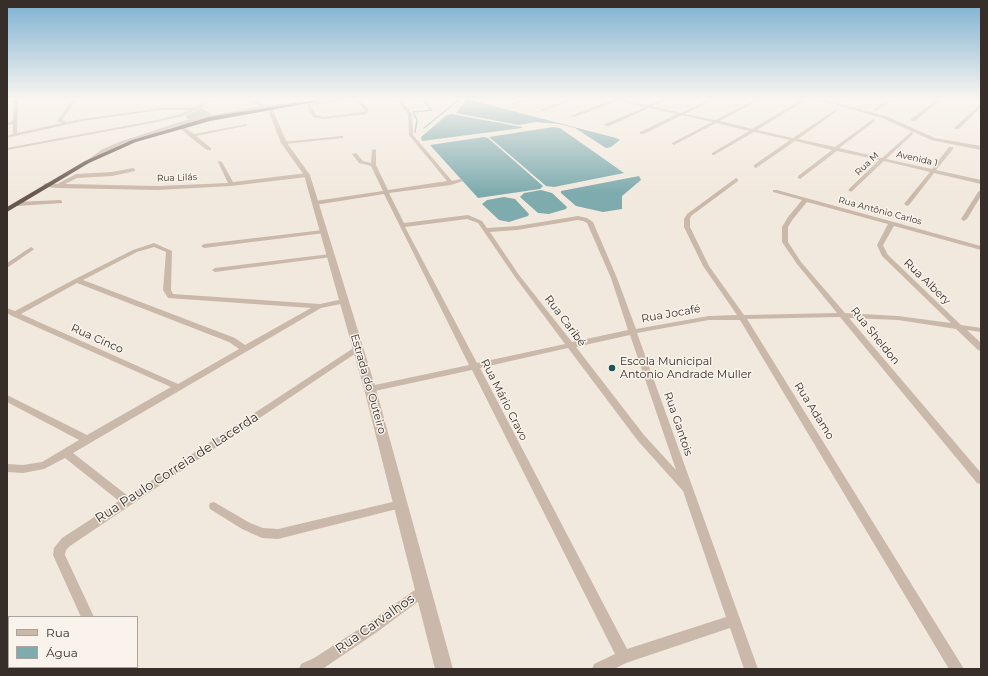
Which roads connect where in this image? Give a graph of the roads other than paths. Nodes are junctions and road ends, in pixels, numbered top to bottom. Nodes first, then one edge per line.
1 (15, 131) edge
2 (34, 131) edge
3 (112, 131) edge
4 (158, 131) edge
5 (167, 131) edge
6 (186, 131) edge
7 (217, 131) edge
8 (278, 131) edge
9 (411, 131) edge
10 (647, 131) edge
11 (699, 131) edge
12 (753, 131) edge
13 (757, 131) edge
14 (805, 131) edge
15 (859, 131) edge
16 (913, 131) edge
17 (642, 133) dead end
18 (911, 133) dead end
19 (15, 135) junction
20 (192, 136) junction
21 (7, 137) edge
22 (341, 137) dead end
23 (794, 138) junction
24 (284, 143) junction
25 (674, 144) dead end
26 (837, 148) junction
27 (951, 148) dead end
28 (981, 148) edge
29 (7, 149) edge
30 (209, 149) dead end
31 (374, 150) dead end
32 (354, 154) dead end
33 (714, 154) dead end
34 (884, 159) junction
35 (87, 162) junction
36 (220, 162) dead end
37 (373, 165) junction
38 (756, 166) dead end
39 (133, 170) dead end
40 (933, 170) junction
41 (307, 176) junction
42 (800, 177) dead end
43 (736, 180) dead end
44 (460, 181) dead end
45 (981, 181) edge
46 (451, 183) junction
47 (231, 184) junction
48 (46, 185) junction
49 (57, 186) junction
50 (851, 190) dead end
51 (775, 191) dead end
52 (981, 192) edge
53 (386, 193) junction
54 (805, 200) junction
55 (60, 202) dead end
56 (315, 203) junction
57 (17, 204) junction
58 (906, 204) dead end
59 (7, 210) edge
60 (964, 219) dead end
61 (892, 223) junction
62 (403, 225) junction
63 (485, 230) junction
64 (323, 232) junction
65 (204, 246) dead end
66 (981, 248) edge
67 (31, 249) dead end
68 (330, 256) junction
69 (7, 266) edge
70 (215, 270) dead end
71 (77, 280) junction
72 (343, 301) junction
73 (320, 306) junction
74 (7, 310) edge
75 (15, 314) junction
76 (843, 315) junction
77 (742, 317) junction
78 (958, 326) junction
79 (981, 330) edge
80 (632, 332) junction
81 (571, 346) junction
82 (981, 348) edge
83 (245, 349) junction
84 (358, 349) junction
85 (473, 366) junction
86 (178, 387) junction
87 (370, 389) junction
88 (7, 398) edge
89 (88, 440) junction
90 (66, 453) junction
91 (7, 468) edge
92 (981, 480) edge
93 (688, 490) junction
94 (127, 501) junction
95 (401, 504) junction
96 (214, 506) dead end
97 (423, 591) junction
98 (88, 616) edge
99 (733, 621) junction
100 (624, 657) junction
101 (306, 669) edge
102 (444, 669) edge
103 (600, 669) edge
104 (751, 669) edge
105 (957, 669) edge

1 - 19 street
2 - 19 street
3 - 29 street
4 - 35 street
5 - 35 highway
6 - 20 street
7 - 20 street
8 - 24 street, Estrada do Outeiro
9 - 46 street
10 - 17 street
11 - 25 street
12 - 33 street
13 - 23 street, Avenida 1
14 - 23 street
15 - 26 street
16 - 28 street
18 - 34 street, Rua M
19 - 21 street
20 - 30 street
22 - 24 street
23 - 26 street, Avenida 1
23 - 38 street
24 - 41 street, Estrada do Outeiro
26 - 34 street, Avenida 1
26 - 42 street
27 - 40 street
31 - 37 street, Rua Mário Cravo
32 - 37 street
34 - 40 street, Avenida 1
34 - 50 street, Rua M
35 - 48 highway
36 - 47 street
37 - 53 street, Rua Mário Cravo
39 - 49 street
40 - 45 street, Avenida 1
40 - 58 street
41 - 47 street, Rua Lilás
41 - 56 street, Estrada do Outeiro
43 - 77 street, Rua Adamo
44 - 46 street
46 - 53 street
47 - 49 street, Rua Lilás
48 - 49 street, Rua Lilás
48 - 57 highway
51 - 54 street, Rua Antônio Carlos
52 - 60 street
53 - 56 street
53 - 62 street, Rua Mário Cravo
54 - 61 street, Rua Antônio Carlos
54 - 76 street, Rua Sheldon
55 - 57 street
56 - 64 street, Estrada do Outeiro
57 - 59 highway
61 - 66 street, Rua Antônio Carlos
61 - 78 street, Rua Albery
62 - 63 street, Rua Caribé
62 - 85 street, Rua Mário Cravo
63 - 80 street, Rua Gantois
63 - 81 street, Rua Caribé
64 - 65 street
64 - 68 street, Estrada do Outeiro
67 - 69 street
68 - 70 street
68 - 72 street, Estrada do Outeiro
71 - 73 street
71 - 75 street
71 - 83 street
72 - 73 street
72 - 84 street, Estrada do Outeiro
73 - 83 street
74 - 75 street, Rua Cinco
75 - 86 street, Rua Cinco
76 - 77 street, Rua Jocafé
76 - 78 street, Rua Jocafé
76 - 92 street, Rua Sheldon
77 - 80 street, Rua Jocafé
77 - 105 street, Rua Adamo
78 - 79 street, Rua Jocafé
78 - 82 street, Rua Albery
80 - 81 street, Rua Jocafé
80 - 93 street, Rua Gantois
81 - 85 street, Rua Jocafé
81 - 93 street, Rua Caribé
83 - 86 street
84 - 87 street, Estrada do Outeiro
84 - 94 street, Rua Paulo Correia de Lacerda
85 - 87 street, Rua Jocafé
85 - 100 street, Rua Mário Cravo
86 - 89 street
87 - 95 street, Estrada do Outeiro
88 - 89 street
89 - 90 street
90 - 91 street
90 - 94 street
93 - 99 street, Rua Gantois
94 - 98 street, Rua Paulo Correia de Lacerda
95 - 96 street
95 - 97 street, Estrada do Outeiro
97 - 101 street, Rua Carvalhos
97 - 102 street, Estrada do Outeiro
99 - 100 street
99 - 104 street, Rua Gantois
100 - 103 street

